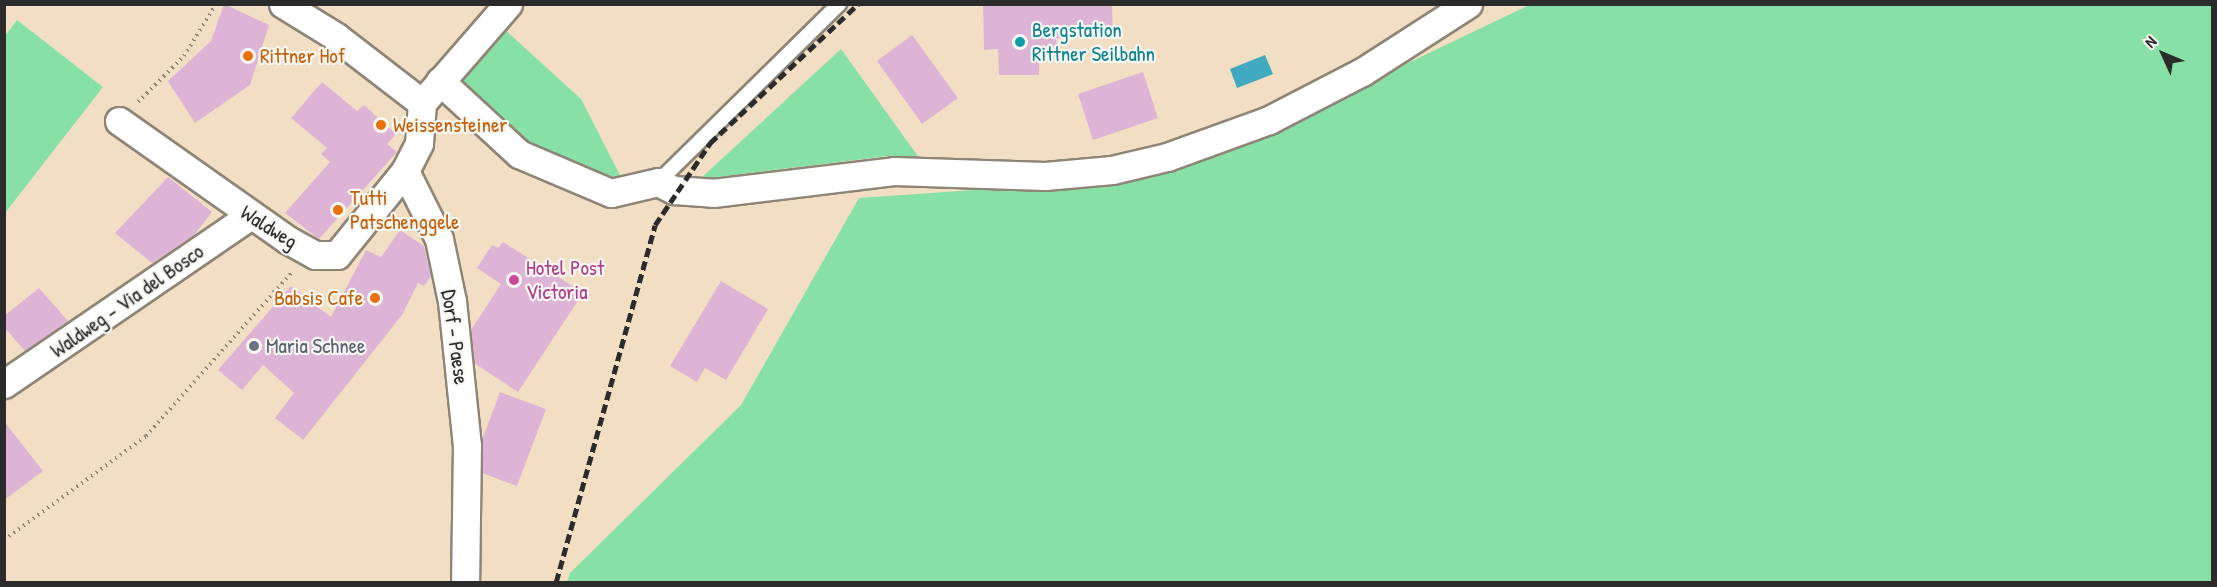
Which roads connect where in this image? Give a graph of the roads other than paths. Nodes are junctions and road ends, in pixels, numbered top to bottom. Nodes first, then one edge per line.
1 (282, 4) edge
2 (508, 4) edge
3 (839, 4) edge
4 (1468, 4) edge
5 (440, 81) junction
6 (423, 102) junction
7 (119, 121) road end
8 (405, 171) junction
9 (658, 182) junction
10 (249, 216) junction
11 (4, 384) edge
12 (465, 582) edge

1 - 6 street
2 - 5 street
3 - 9 lane
4 - 9 street
5 - 6 street
5 - 9 street
6 - 8 street
7 - 10 street, Waldweg
8 - 10 street, Waldweg
8 - 12 street, Dorf - Paese
10 - 11 street, Waldweg - Via del Bosco

